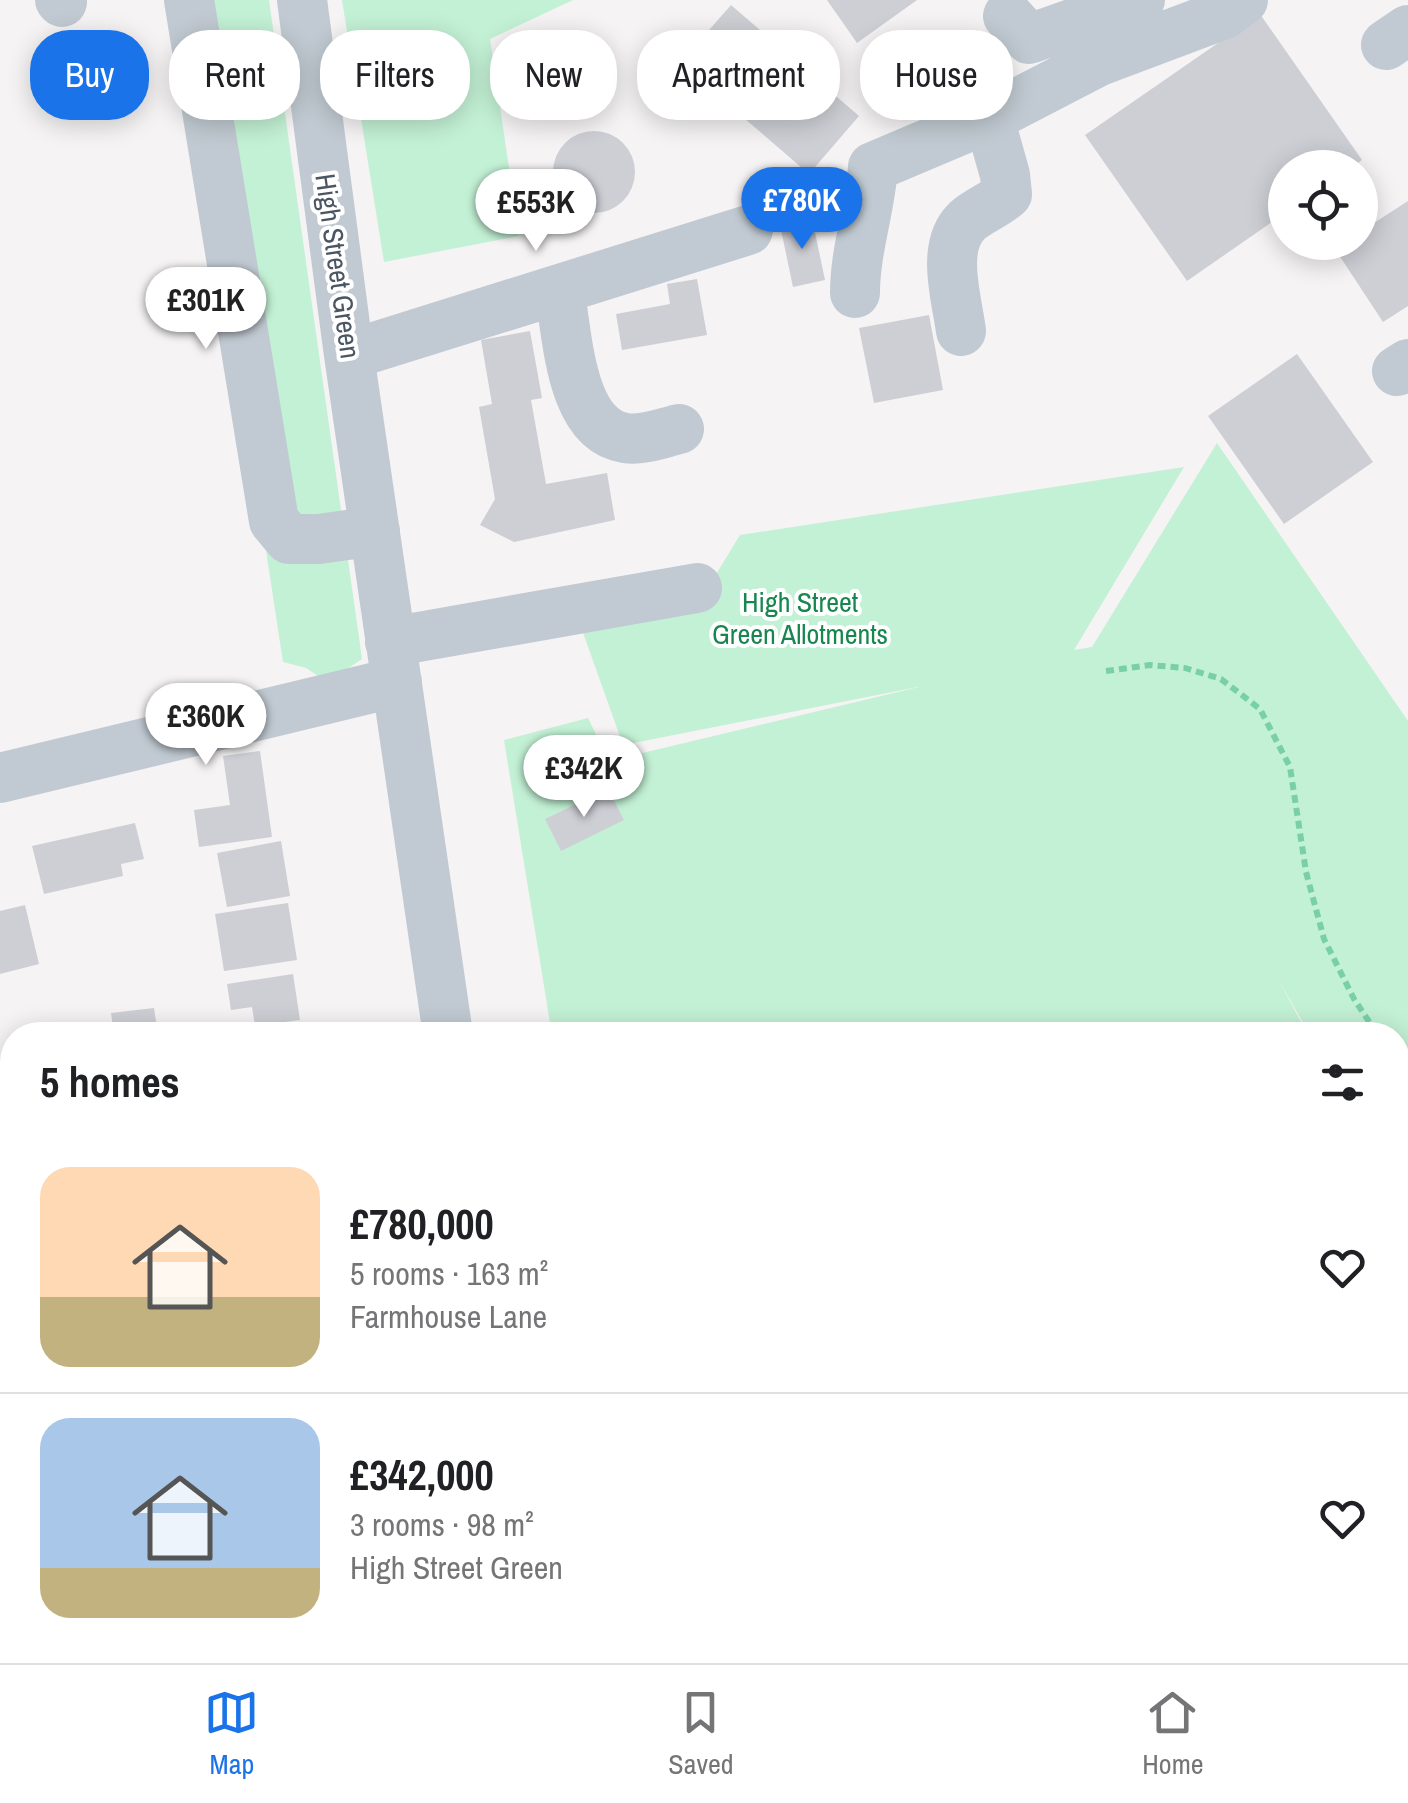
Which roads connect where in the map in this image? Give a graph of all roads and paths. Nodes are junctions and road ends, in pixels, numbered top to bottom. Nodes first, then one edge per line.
1 (189, 0) edge
2 (302, 0) edge
3 (1140, 0) edge
4 (1243, 0) edge
5 (1008, 16) dead end
6 (1013, 106) edge
7 (985, 120) edge
8 (991, 120) edge
9 (748, 230) dead end
10 (560, 289) junction
11 (855, 293) dead end
12 (962, 330) dead end
13 (349, 356) junction
14 (679, 429) dead end
15 (375, 531) junction
16 (698, 588) dead end
17 (394, 662) junction
18 (1106, 671) dead end
19 (0, 778) edge
20 (446, 1022) edge
21 (1369, 1022) edge

1 - 15 street
2 - 13 street, High Street Green
3 - 5 street
4 - 6 street
7 - 11 street
8 - 12 street
9 - 10 street
10 - 13 street
10 - 14 street
13 - 15 street, High Street Green
15 - 17 street, High Street Green
16 - 17 street
17 - 19 street
17 - 20 street, High Street Green
18 - 21 path

